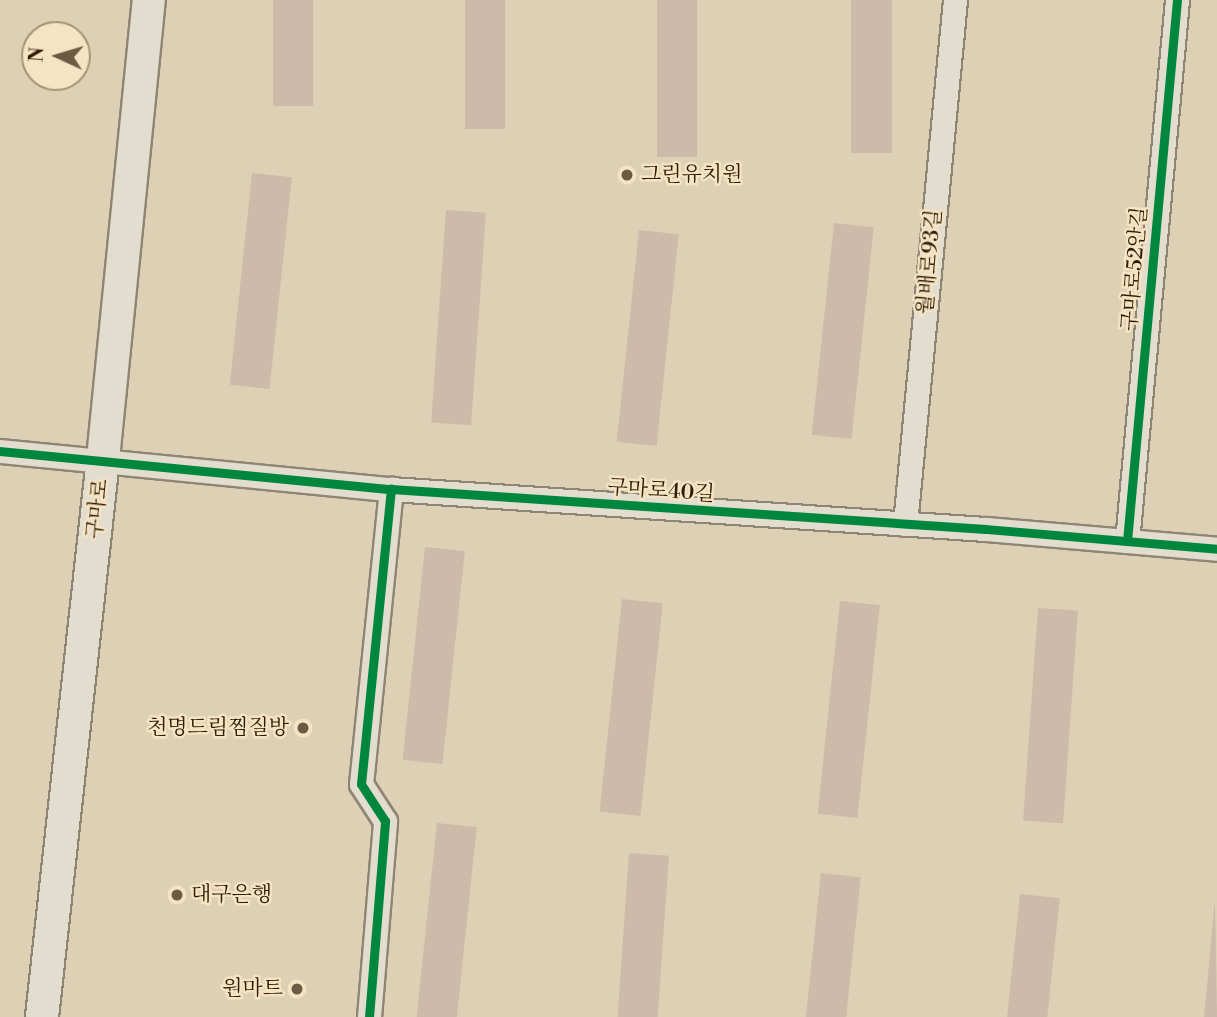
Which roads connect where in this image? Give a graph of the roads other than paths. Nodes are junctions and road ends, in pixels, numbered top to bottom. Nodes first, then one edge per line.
1 (149, 0) edge
2 (955, 0) edge
3 (1177, 0) edge
4 (0, 451) edge
5 (103, 459) junction
6 (391, 489) junction
7 (905, 524) junction
8 (1127, 541) junction
9 (1217, 549) edge
10 (42, 1017) edge
11 (369, 1017) edge

1 - 5 main road, 구마로
2 - 7 street, 월배로93길
3 - 8 street, 구마로52안길
4 - 5 street, 구마로40길
5 - 6 street, 구마로40길
5 - 10 main road, 구마로
6 - 7 street, 구마로40길
6 - 11 street
7 - 8 street, 구마로40길
8 - 9 street, 구마로40길

